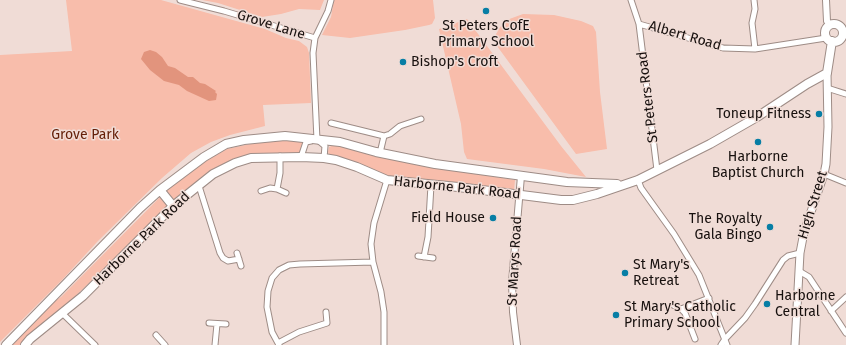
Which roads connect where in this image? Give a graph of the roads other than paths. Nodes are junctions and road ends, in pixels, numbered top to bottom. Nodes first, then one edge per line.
1 (180, 0) edge
2 (331, 0) edge
3 (631, 0) edge
4 (754, 0) edge
5 (826, 0) edge
6 (639, 24) junction
7 (830, 25) junction
8 (844, 30) edge
9 (315, 38) junction
10 (829, 39) junction
11 (755, 49) junction
12 (827, 73) junction
13 (827, 88) junction
14 (846, 94) edge
15 (421, 119) dead end
16 (331, 123) dead end
17 (384, 136) junction
18 (317, 140) junction
19 (380, 153) junction
20 (280, 156) junction
21 (301, 156) junction
22 (324, 158) junction
23 (657, 170) junction
24 (824, 174) junction
25 (521, 176) junction
26 (387, 180) junction
27 (638, 180) junction
28 (846, 183) edge
29 (431, 184) junction
30 (625, 184) junction
31 (199, 186) junction
32 (277, 189) junction
33 (160, 190) junction
34 (261, 191) dead end
35 (286, 193) dead end
36 (519, 194) junction
37 (173, 206) junction
38 (237, 253) dead end
39 (800, 253) junction
40 (433, 258) dead end
41 (239, 260) junction
42 (373, 262) junction
43 (241, 266) dead end
44 (799, 271) junction
45 (846, 297) edge
46 (709, 298) junction
47 (673, 305) dead end
48 (681, 309) junction
49 (831, 311) junction
50 (326, 312) dead end
51 (62, 313) junction
52 (209, 323) dead end
53 (217, 324) junction
54 (226, 324) dead end
55 (846, 333) edge
56 (156, 335) dead end
57 (695, 339) dead end
58 (724, 339) junction
59 (161, 341) junction
60 (278, 344) edge
61 (6, 345) edge
62 (25, 345) edge
63 (95, 345) edge
64 (156, 345) edge
65 (165, 345) edge
66 (215, 345) edge
67 (384, 345) edge
68 (517, 345) edge
69 (721, 345) edge
70 (727, 345) edge
71 (795, 345) edge

1 - 9 street, Grove Lane
2 - 9 street
3 - 6 street, St Peters Road
4 - 11 street
5 - 7 street
6 - 11 street, Albert Road
6 - 23 street, St Peters Road
7 - 8 main road
7 - 10 main road
8 - 10 main road
9 - 18 street
10 - 11 street, Albert Road
10 - 12 main road, High Street
12 - 13 main road, High Street
12 - 23 main road, Harborne Park Road
13 - 14 street
13 - 24 main road, High Street
15 - 17 street
16 - 17 street
17 - 19 street
18 - 19 main road, Harborne Park Road
18 - 21 street
18 - 22 street
18 - 33 main road, Harborne Park Road
19 - 25 main road, Harborne Park Road
20 - 21 main road, Harborne Park Road
20 - 31 main road, Harborne Park Road
20 - 32 street
21 - 22 main road, Harborne Park Road
22 - 26 main road, Harborne Park Road
23 - 27 main road, Harborne Park Road
24 - 28 street
24 - 39 main road, High Street
25 - 30 main road, Harborne Park Road
25 - 36 street, St Marys Road
26 - 29 main road, Harborne Park Road
26 - 42 street
27 - 30 main road, Harborne Park Road
27 - 46 street
29 - 36 main road, Harborne Park Road
29 - 40 street
30 - 36 main road, Harborne Park Road
31 - 37 main road, Harborne Park Road
31 - 41 street
32 - 34 street
32 - 35 street
33 - 37 main road
33 - 61 main road, Harborne Park Road
36 - 68 street, St Marys Road
37 - 51 main road, Harborne Park Road
38 - 41 street
39 - 44 main road, High Street
39 - 58 street
41 - 43 street
42 - 60 street
42 - 67 street
44 - 49 street
44 - 71 main road, High Street
45 - 49 street
46 - 48 street
46 - 58 street
47 - 48 street
48 - 57 street
49 - 55 street
50 - 60 street
51 - 62 main road, Harborne Park Road
51 - 63 street
52 - 53 street
53 - 54 street
53 - 66 street
56 - 59 street
58 - 69 street
58 - 70 street
59 - 64 street
59 - 65 street

